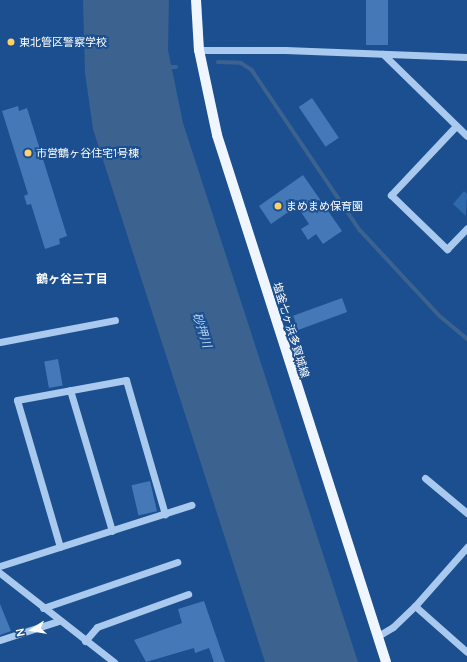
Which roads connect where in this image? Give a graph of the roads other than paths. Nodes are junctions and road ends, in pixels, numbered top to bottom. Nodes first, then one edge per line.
1 (196, 0) edge
2 (199, 50) junction
3 (383, 54) junction
4 (467, 57) edge
5 (456, 126) junction
6 (467, 136) edge
7 (467, 228) edge
8 (115, 320) dead end
9 (0, 342) edge
10 (70, 390) junction
11 (425, 478) dead end
12 (191, 505) dead end
13 (467, 513) edge
14 (165, 514) junction
15 (112, 531) junction
16 (60, 547) junction
17 (467, 547) edge
18 (177, 562) dead end
19 (0, 566) edge
20 (0, 572) edge
21 (188, 594) dead end
22 (415, 606) junction
23 (43, 608) junction
24 (58, 620) junction
25 (378, 636) junction
26 (0, 640) edge
27 (85, 641) junction
28 (467, 652) edge
29 (114, 662) edge
30 (386, 662) edge

1 - 2 main road, 塩釜七ヶ浜多賀城線
2 - 3 street
2 - 25 main road, 塩釜七ヶ浜多賀城線
3 - 4 street
3 - 5 street
5 - 6 street
5 - 7 street
8 - 9 street
10 - 14 street
10 - 15 street
10 - 16 street
11 - 13 street
12 - 14 street
14 - 15 street
15 - 16 street
16 - 19 street
17 - 22 street
18 - 23 street
20 - 23 street
21 - 27 street
22 - 25 street
22 - 28 street
23 - 24 street
24 - 26 street
24 - 27 street
25 - 30 main road, 塩釜七ヶ浜多賀城線
27 - 29 street

